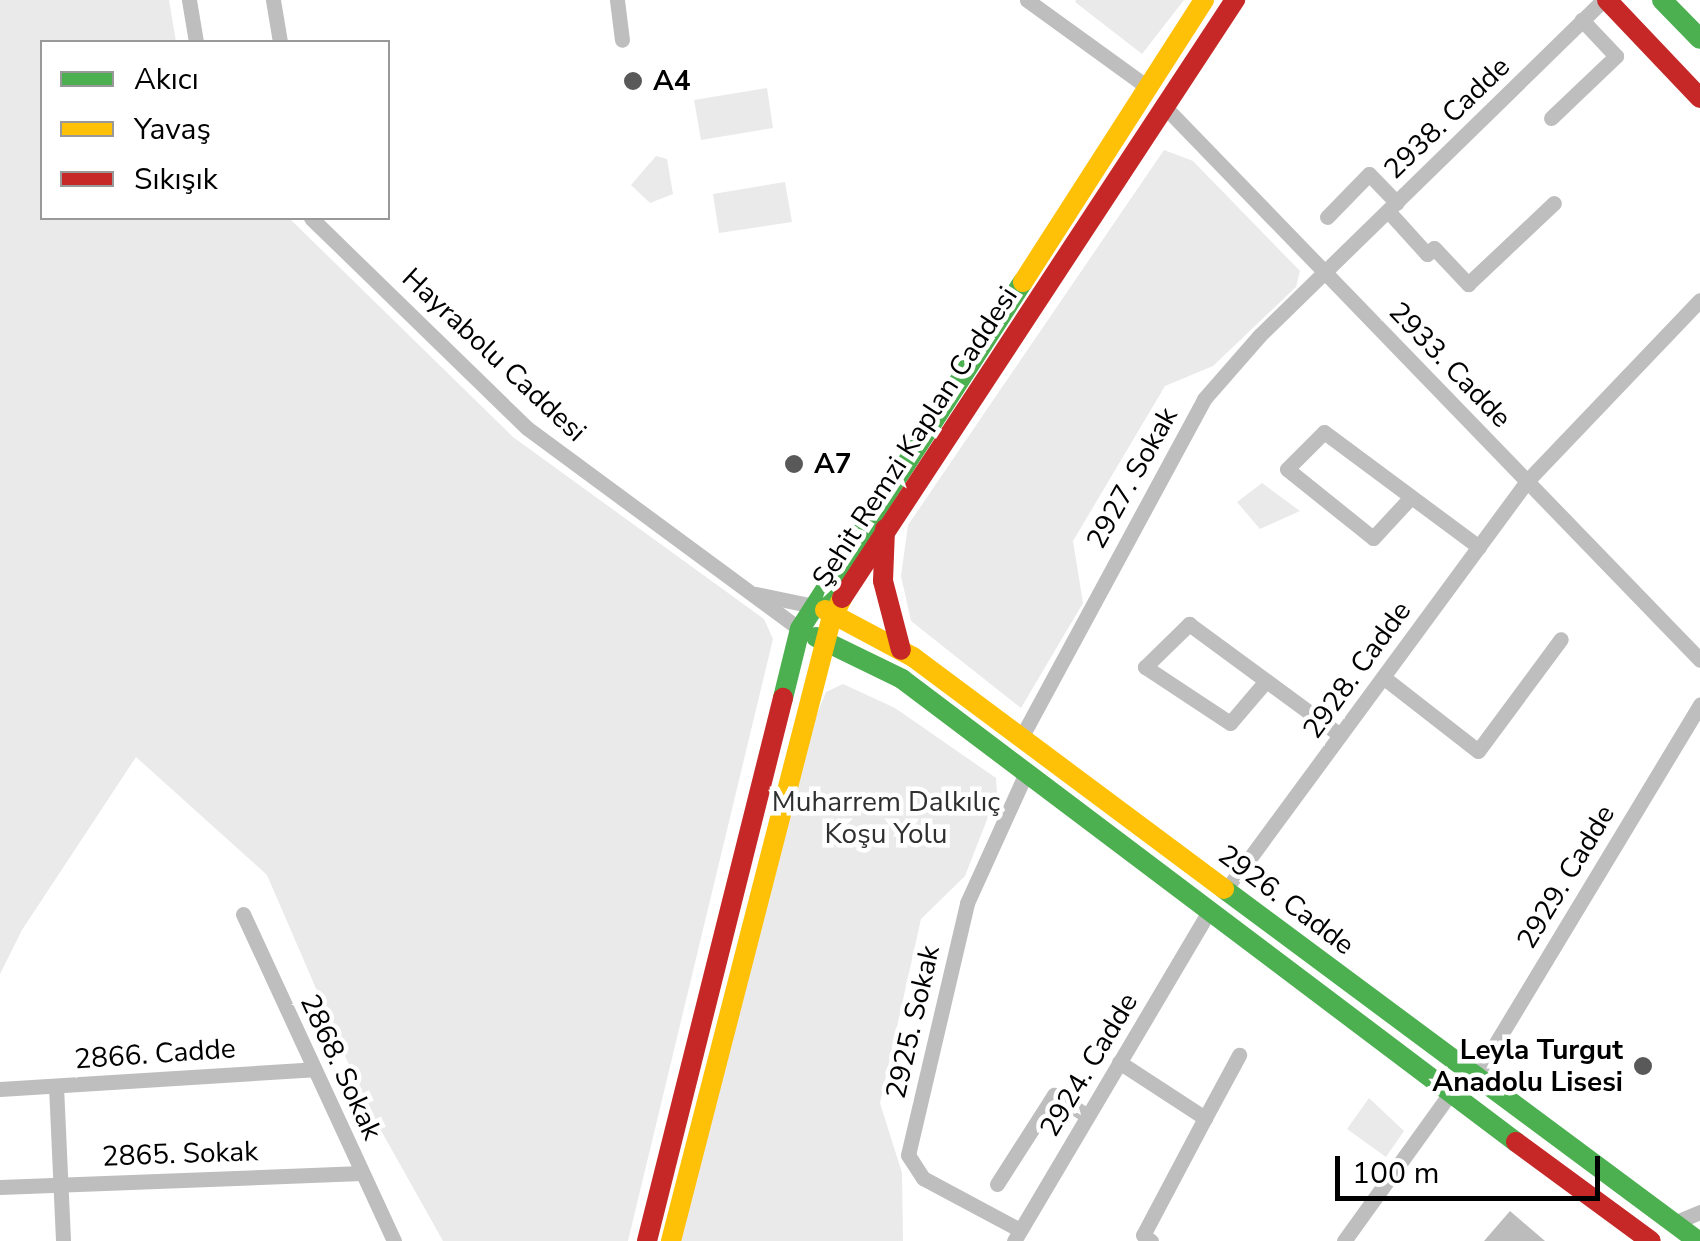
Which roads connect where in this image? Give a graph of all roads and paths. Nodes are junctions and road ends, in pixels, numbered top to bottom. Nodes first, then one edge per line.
1 (188, 0) edge
2 (273, 0) edge
3 (616, 0) edge
4 (1027, 0) edge
5 (1204, 0) edge
6 (1234, 0) edge
7 (1605, 0) edge
8 (1662, 0) edge
9 (1582, 20) junction
10 (1700, 39) edge
11 (196, 40) edge
12 (280, 40) edge
13 (622, 40) dead end
14 (1146, 86) junction
15 (1700, 98) edge
16 (1164, 105) junction
17 (1550, 118) dead end
18 (1554, 203) dead end
19 (1392, 207) junction
20 (1326, 217) dead end
21 (312, 220) edge
22 (1325, 272) junction
23 (1700, 300) edge
24 (1527, 482) junction
25 (1412, 497) junction
26 (886, 524) junction
27 (1479, 546) junction
28 (747, 592) junction
29 (814, 606) junction
30 (834, 613) junction
31 (800, 629) junction
32 (1561, 639) dead end
33 (824, 642) junction
34 (902, 650) junction
35 (1700, 660) edge
36 (1382, 678) junction
37 (1266, 681) junction
38 (1700, 704) edge
39 (1340, 735) junction
40 (1022, 736) junction
41 (1025, 775) junction
42 (1226, 889) junction
43 (243, 914) dead end
44 (1208, 915) junction
45 (1239, 1055) dead end
46 (1118, 1062) junction
47 (314, 1069) junction
48 (1476, 1076) junction
49 (56, 1086) junction
50 (0, 1089) edge
51 (1451, 1092) junction
52 (1087, 1116) junction
53 (1205, 1118) junction
54 (362, 1173) junction
55 (59, 1184) junction
56 (997, 1184) dead end
57 (0, 1187) edge
58 (1700, 1212) edge
59 (1674, 1223) junction
60 (1017, 1236) edge
61 (62, 1241) edge
62 (394, 1241) edge
63 (647, 1241) edge
64 (671, 1241) edge
65 (1151, 1241) edge
66 (1344, 1241) edge
67 (1651, 1241) edge
68 (1698, 1241) edge

1 - 11 street
2 - 12 street
3 - 13 street
4 - 14 street
5 - 14 main road, Şehit Remzi Kaplan Caddesi
6 - 16 main road, Şehit Remzi Kaplan Caddesi
7 - 9 street, 2938. Cadde
7 - 15 main road
8 - 10 main road
9 - 17 street
9 - 19 street, 2938. Cadde
14 - 16 main road
14 - 29 main road, Şehit Remzi Kaplan Caddesi
16 - 22 street, 2933. Cadde
16 - 26 main road, Şehit Remzi Kaplan Caddesi
18 - 19 street
19 - 20 street
19 - 22 street, 2938. Cadde
21 - 28 street, Hayrabolu Caddesi
22 - 24 street, 2933. Cadde
22 - 40 street, 2927. Sokak
23 - 24 street, 2928. Cadde
24 - 27 street, 2928. Cadde
24 - 35 street, 2933. Cadde
25 - 25 street
25 - 27 street
26 - 30 main road, Şehit Remzi Kaplan Caddesi
26 - 34 main road
27 - 36 street, 2928. Cadde
28 - 29 street, Hayrabolu Caddesi
28 - 31 street, Hayrabolu Caddesi
29 - 30 main road, 2926. Cadde
29 - 31 main road, Şehit Remzi Kaplan Caddesi
30 - 33 main road, Şehit Remzi Kaplan Caddesi
30 - 34 main road, 2926. Cadde
31 - 33 main road, 2926. Cadde
31 - 63 main road, Şehit Remzi Kaplan Caddesi
32 - 36 street
33 - 41 main road, 2926. Cadde
33 - 64 main road, Şehit Remzi Kaplan Caddesi
34 - 40 main road, 2926. Cadde
36 - 39 street, 2928. Cadde
37 - 37 street
37 - 39 street
38 - 48 street, 2929. Cadde
39 - 42 street, 2928. Cadde
40 - 42 main road, 2926. Cadde
41 - 44 main road, 2926. Cadde
41 - 60 street, 2925. Sokak
42 - 44 main road
42 - 48 main road, 2926. Cadde
43 - 47 street, 2868. Sokak
44 - 46 street, 2924. Cadde
44 - 51 main road, 2926. Cadde
45 - 53 street
46 - 52 street, 2924. Cadde
46 - 53 street
47 - 49 street, 2866. Cadde
47 - 54 street, 2868. Sokak
48 - 59 main road, 2926. Cadde
49 - 50 street, 2866. Cadde
49 - 55 street
51 - 66 street
51 - 67 main road, 2926. Cadde
52 - 56 street
52 - 60 street, 2924. Cadde
53 - 65 street
54 - 55 street, 2865. Sokak
54 - 62 street, 2868. Sokak
55 - 57 street, 2865. Sokak
55 - 61 street
58 - 59 street
59 - 68 main road, 2926. Cadde

